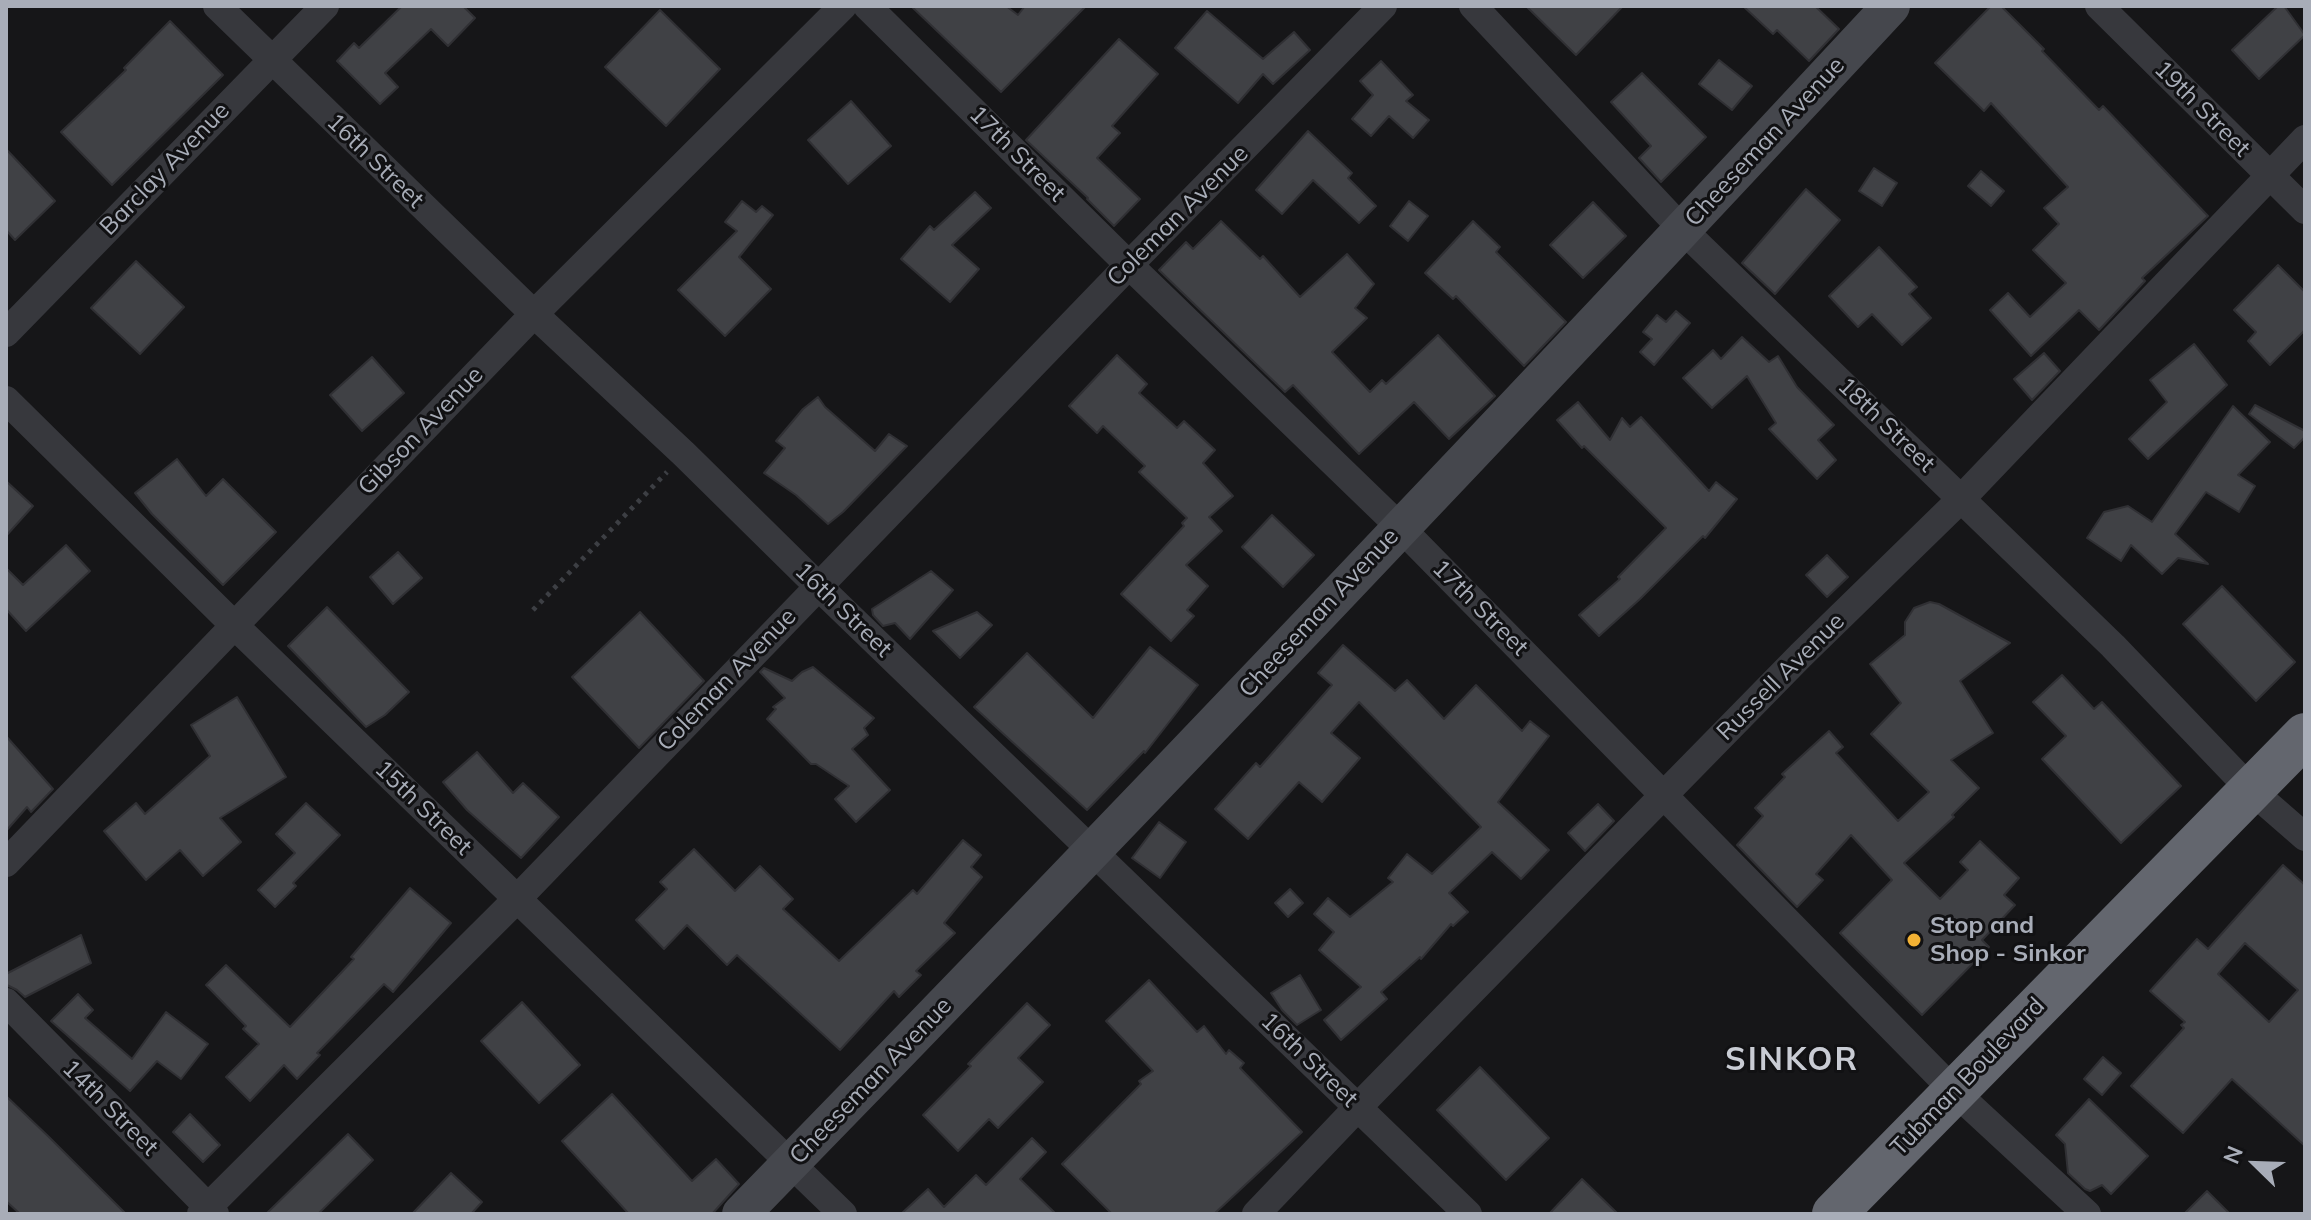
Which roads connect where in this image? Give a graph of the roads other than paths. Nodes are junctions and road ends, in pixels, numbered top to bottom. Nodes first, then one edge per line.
1 (217, 6) edge
2 (325, 6) edge
3 (843, 6) edge
4 (867, 6) edge
5 (1383, 6) edge
6 (1473, 6) edge
7 (1891, 6) edge
8 (2099, 6) edge
9 (271, 61) junction
10 (2305, 139) edge
11 (2269, 177) junction
12 (2305, 210) edge
13 (1683, 230) junction
14 (1129, 265) junction
15 (534, 314) junction
16 (6, 333) edge
17 (6, 400) edge
18 (1962, 498) junction
19 (1400, 527) junction
20 (818, 586) junction
21 (234, 625) junction
22 (2305, 735) edge
23 (2251, 790) junction
24 (1664, 795) junction
25 (2305, 837) edge
26 (1093, 852) junction
27 (6, 863) edge
28 (517, 899) junction
29 (6, 1002) edge
30 (1955, 1092) junction
31 (1358, 1107) junction
32 (791, 1163) junction
33 (208, 1212) edge
34 (741, 1214) edge
35 (843, 1214) edge
36 (1256, 1214) edge
37 (1468, 1214) edge
38 (1834, 1214) edge
39 (2087, 1214) edge

1 - 9 street, 16th Street
2 - 9 street, Barclay Avenue
3 - 15 street, Gibson Avenue
4 - 14 street, 17th Street
5 - 14 street, Coleman Avenue
6 - 13 street, 18th Street
7 - 13 street, Cheeseman Avenue
8 - 11 street, 19th Street
9 - 15 street, 16th Street
9 - 16 street, Barclay Avenue
10 - 11 street, Russell Avenue
11 - 12 street, 19th Street
11 - 18 street, Russell Avenue
13 - 18 street, 18th Street
13 - 19 street, Cheeseman Avenue
14 - 19 street, 17th Street
14 - 20 street, Coleman Avenue
15 - 20 street, 16th Street
15 - 21 street, Gibson Avenue
17 - 21 street, 15th Street
18 - 23 street, 18th Street
18 - 24 street, Russell Avenue
19 - 24 street, 17th Street
19 - 26 street, Cheeseman Avenue
20 - 26 street, 16th Street
20 - 28 street, Coleman Avenue
21 - 27 street, Gibson Avenue
21 - 28 street, 15th Street
22 - 23 highway, Tubman Boulevard
23 - 25 street, 18th Street
23 - 30 highway, Tubman Boulevard
24 - 30 street, 17th Street
24 - 31 street, Russell Avenue
26 - 31 street, 16th Street
26 - 32 street, Cheeseman Avenue
28 - 32 street, 15th Street
28 - 33 street, Coleman Avenue
29 - 33 street, 14th Street
30 - 38 highway, Tubman Boulevard
30 - 39 street, 17th Street
31 - 36 street, Russell Avenue
31 - 37 street, 16th Street
32 - 34 street, Cheeseman Avenue
32 - 35 street, 15th Street

